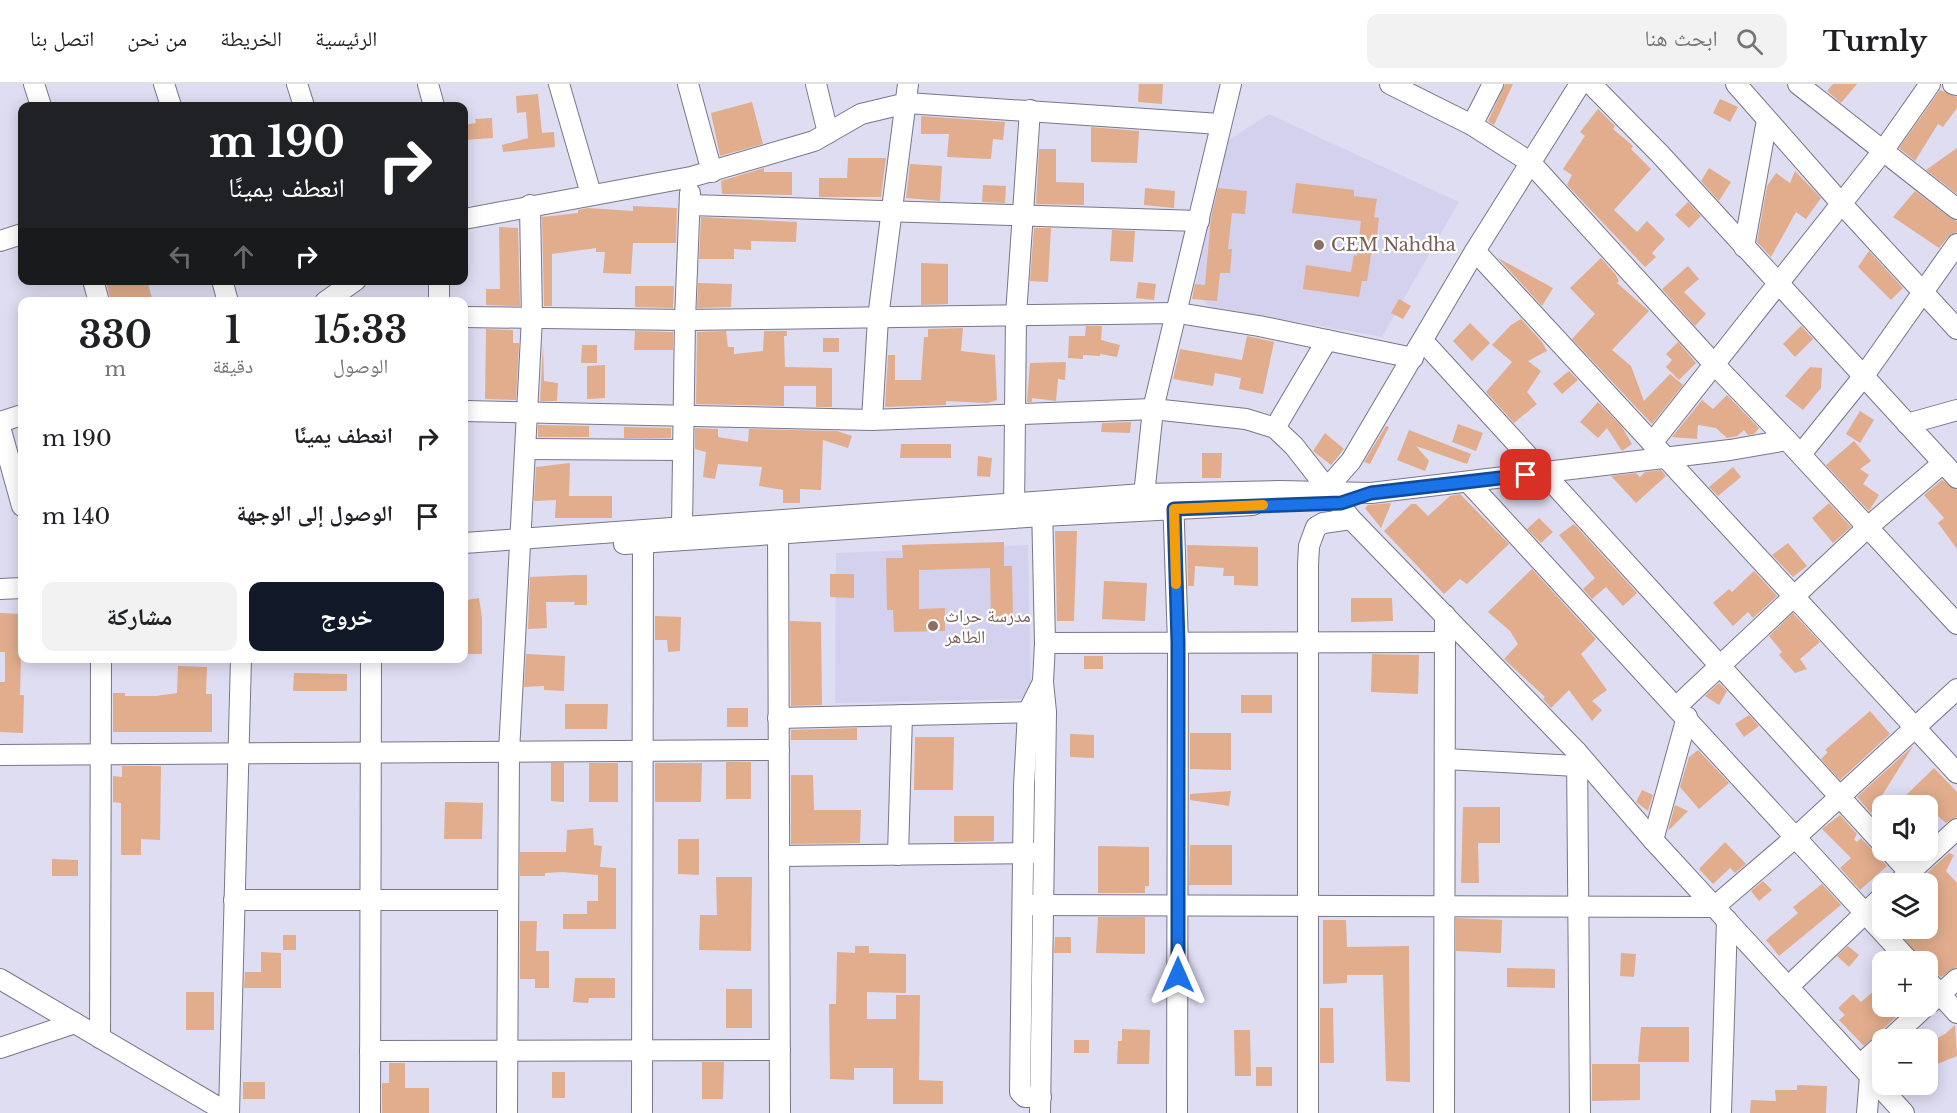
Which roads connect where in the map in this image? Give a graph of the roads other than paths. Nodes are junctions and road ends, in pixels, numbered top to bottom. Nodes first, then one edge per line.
1 (34, 84) edge
2 (164, 84) edge
3 (297, 84) edge
4 (428, 84) edge
5 (559, 84) edge
6 (688, 84) edge
7 (816, 84) edge
8 (1231, 84) edge
9 (1390, 84) edge
10 (1494, 84) edge
11 (1580, 84) edge
12 (1591, 84) edge
13 (1736, 84) edge
14 (1798, 84) edge
15 (1930, 84) edge
16 (908, 94) edge
17 (40, 102) edge
18 (170, 102) edge
19 (303, 102) edge
20 (431, 102) edge
21 (1030, 110) junction
22 (1767, 120) junction
23 (1220, 124) junction
24 (1472, 125) junction
25 (828, 133) junction
26 (1883, 151) junction
27 (1530, 162) junction
28 (712, 172) junction
29 (691, 177) junction
30 (591, 194) junction
31 (1840, 202) junction
32 (530, 205) junction
33 (690, 205) junction
34 (1957, 208) edge
35 (891, 212) junction
36 (468, 213) edge
37 (1022, 215) junction
38 (1198, 221) junction
39 (18, 235) edge
40 (0, 241) edge
41 (1957, 244) edge
42 (1744, 247) junction
43 (1475, 251) junction
44 (1776, 282) junction
45 (348, 285) edge
46 (1924, 293) junction
47 (332, 297) edge
48 (1178, 313) junction
49 (1016, 315) junction
50 (468, 318) edge
51 (532, 318) junction
52 (878, 318) junction
53 (685, 320) junction
54 (1957, 329) edge
55 (1327, 340) junction
56 (1423, 341) junction
57 (1413, 358) junction
58 (1713, 363) junction
59 (1863, 377) junction
60 (1153, 409) junction
61 (1957, 410) edge
62 (468, 411) edge
63 (528, 413) junction
64 (1016, 413) junction
65 (18, 416) edge
66 (683, 416) junction
67 (872, 420) junction
68 (0, 422) edge
69 (1907, 424) junction
70 (0, 427) edge
71 (1275, 428) junction
72 (1787, 440) junction
73 (526, 449) junction
74 (682, 450) junction
75 (1658, 450) junction
76 (1801, 454) junction
77 (1943, 463) junction
78 (1544, 472) junction
79 (1957, 478) edge
80 (1469, 483) junction
81 (18, 485) edge
82 (1174, 501) junction
83 (1339, 501) junction
84 (1143, 502) junction
85 (1042, 508) junction
86 (1014, 510) junction
87 (682, 526) junction
88 (777, 527) junction
89 (1868, 527) junction
90 (643, 536) junction
91 (468, 543) edge
92 (519, 546) junction
93 (468, 555) edge
94 (18, 575) edge
95 (0, 576) edge
96 (18, 588) edge
97 (0, 590) edge
98 (1793, 599) junction
99 (1445, 615) junction
100 (1957, 624) edge
101 (1444, 642) junction
102 (1045, 643) junction
103 (1178, 643) junction
104 (1308, 644) junction
105 (101, 663) edge
106 (241, 663) edge
107 (371, 663) edge
108 (1720, 666) junction
109 (1957, 689) edge
110 (1037, 712) junction
111 (1682, 712) junction
112 (902, 715) junction
113 (778, 718) junction
114 (1917, 728) junction
115 (779, 750) junction
116 (645, 751) junction
117 (509, 752) junction
118 (237, 753) junction
119 (372, 753) junction
120 (100, 754) junction
121 (0, 755) edge
122 (1444, 759) junction
123 (1577, 759) junction
124 (1957, 773) edge
125 (1839, 796) junction
126 (1957, 829) edge
127 (1872, 832) edge
128 (1797, 836) junction
129 (1653, 840) junction
130 (1024, 853) junction
131 (1044, 853) junction
132 (898, 855) junction
133 (779, 856) junction
134 (1909, 873) edge
135 (234, 900) junction
136 (371, 900) junction
137 (508, 900) junction
138 (1033, 905) junction
139 (1309, 905) junction
140 (1444, 905) junction
141 (1178, 906) junction
142 (1580, 906) junction
143 (1872, 906) edge
144 (1866, 912) junction
145 (1720, 914) junction
146 (1900, 951) edge
147 (0, 979) edge
148 (1957, 979) edge
149 (1788, 987) junction
150 (1938, 992) edge
151 (1938, 1002) edge
152 (1957, 1013) edge
153 (1911, 1017) edge
154 (75, 1023) junction
155 (1899, 1029) edge
156 (100, 1038) junction
157 (0, 1048) edge
158 (643, 1049) junction
159 (370, 1050) junction
160 (507, 1050) junction
161 (780, 1050) junction
162 (1872, 1060) edge
163 (1865, 1070) junction
164 (1040, 1105) edge
165 (229, 1113) edge
166 (370, 1113) edge
167 (507, 1113) edge
168 (642, 1113) edge
169 (780, 1113) edge
170 (1177, 1113) edge
171 (1308, 1113) edge
172 (1444, 1113) edge
173 (1580, 1113) edge
174 (1721, 1113) edge
175 (1867, 1113) edge
176 (1904, 1113) edge

1 - 17 street
2 - 18 street
3 - 19 street
4 - 20 street
5 - 30 street
6 - 28 street
7 - 25 street
8 - 23 street
9 - 24 street
10 - 24 street
11 - 27 street
12 - 42 street
13 - 22 street
14 - 26 street
15 - 26 street
16 - 21 street
16 - 25 street
16 - 35 street
21 - 23 street
21 - 37 street
22 - 31 street
22 - 42 street
23 - 38 street
24 - 27 street
25 - 28 street
26 - 31 street
26 - 34 street
27 - 43 street
27 - 58 street
28 - 29 street
29 - 30 street
29 - 33 street
30 - 32 street
31 - 44 street
31 - 46 street
32 - 36 street
32 - 51 street
33 - 35 street
33 - 53 street
35 - 37 street
35 - 52 street
37 - 38 street
37 - 49 street
38 - 48 street
39 - 40 street
41 - 46 street
42 - 44 street
43 - 56 street
43 - 75 street
44 - 58 street
44 - 59 street
45 - 47 street
46 - 54 street
46 - 59 street
48 - 49 street
48 - 55 street
48 - 60 street
49 - 52 street
49 - 64 street
50 - 51 street
51 - 53 street
51 - 63 street
52 - 53 street
52 - 67 street
53 - 66 street
55 - 57 street
55 - 71 street
56 - 57 street
56 - 78 street
57 - 83 street
58 - 72 street
58 - 75 street
59 - 69 street
59 - 76 street
60 - 64 street
60 - 71 street
60 - 84 street
61 - 69 street
62 - 63 street
63 - 66 street
63 - 73 street
64 - 67 street
64 - 86 street
65 - 68 street
66 - 67 street
66 - 74 street
69 - 77 street
70 - 81 street
71 - 83 street
72 - 75 street
72 - 76 street
73 - 74 street
73 - 92 street
74 - 87 street
75 - 78 street
75 - 98 street
76 - 89 street
77 - 79 street
77 - 89 street
78 - 80 street
78 - 108 street
80 - 83 street
80 - 111 street
82 - 83 street
82 - 84 street
82 - 103 street
83 - 99 street
83 - 104 street
84 - 85 street
85 - 86 street
85 - 102 street
86 - 88 street
87 - 88 street
87 - 90 street
88 - 90 street
88 - 113 street
89 - 98 street
89 - 100 street
90 - 92 street
90 - 116 street
91 - 92 street
92 - 93 street
92 - 117 street
94 - 95 street
96 - 97 street
98 - 108 street
98 - 114 street
99 - 101 street
99 - 123 street
101 - 104 street
101 - 122 street
102 - 103 street
102 - 110 street
103 - 104 street
103 - 141 street
104 - 139 street
105 - 120 street
106 - 118 street
107 - 119 street
108 - 111 street
108 - 125 street
109 - 114 street
110 - 112 street
110 - 130 street
110 - 131 street
111 - 128 street
111 - 129 street
112 - 113 street
112 - 132 street
113 - 115 street
114 - 124 street
114 - 125 street
115 - 116 street
115 - 133 street
116 - 117 street
116 - 158 street
117 - 119 street
117 - 137 street
118 - 119 street
118 - 120 street
118 - 135 street
119 - 136 street
120 - 121 street
120 - 156 street
122 - 123 street
122 - 140 street
123 - 129 street
123 - 142 street
125 - 127 street
125 - 128 street
126 - 134 street
128 - 144 street
128 - 145 street
129 - 145 street
130 - 131 street
130 - 132 street
130 - 138 street
131 - 138 street
132 - 133 street
133 - 161 street
135 - 136 street
135 - 165 street
136 - 137 street
136 - 159 street
137 - 160 street
138 - 141 street
138 - 164 street
139 - 140 street
139 - 141 street
139 - 171 street
140 - 142 street
140 - 172 street
141 - 170 street
142 - 145 street
142 - 173 street
143 - 144 street
144 - 146 street
144 - 149 street
145 - 149 street
145 - 174 street
147 - 154 street
148 - 150 street
149 - 163 street
151 - 152 street
153 - 155 street
154 - 156 street
154 - 157 street
156 - 165 street
158 - 160 street
158 - 161 street
158 - 168 street
159 - 160 street
159 - 166 street
160 - 167 street
161 - 169 street
162 - 163 street
163 - 175 street
163 - 176 street

